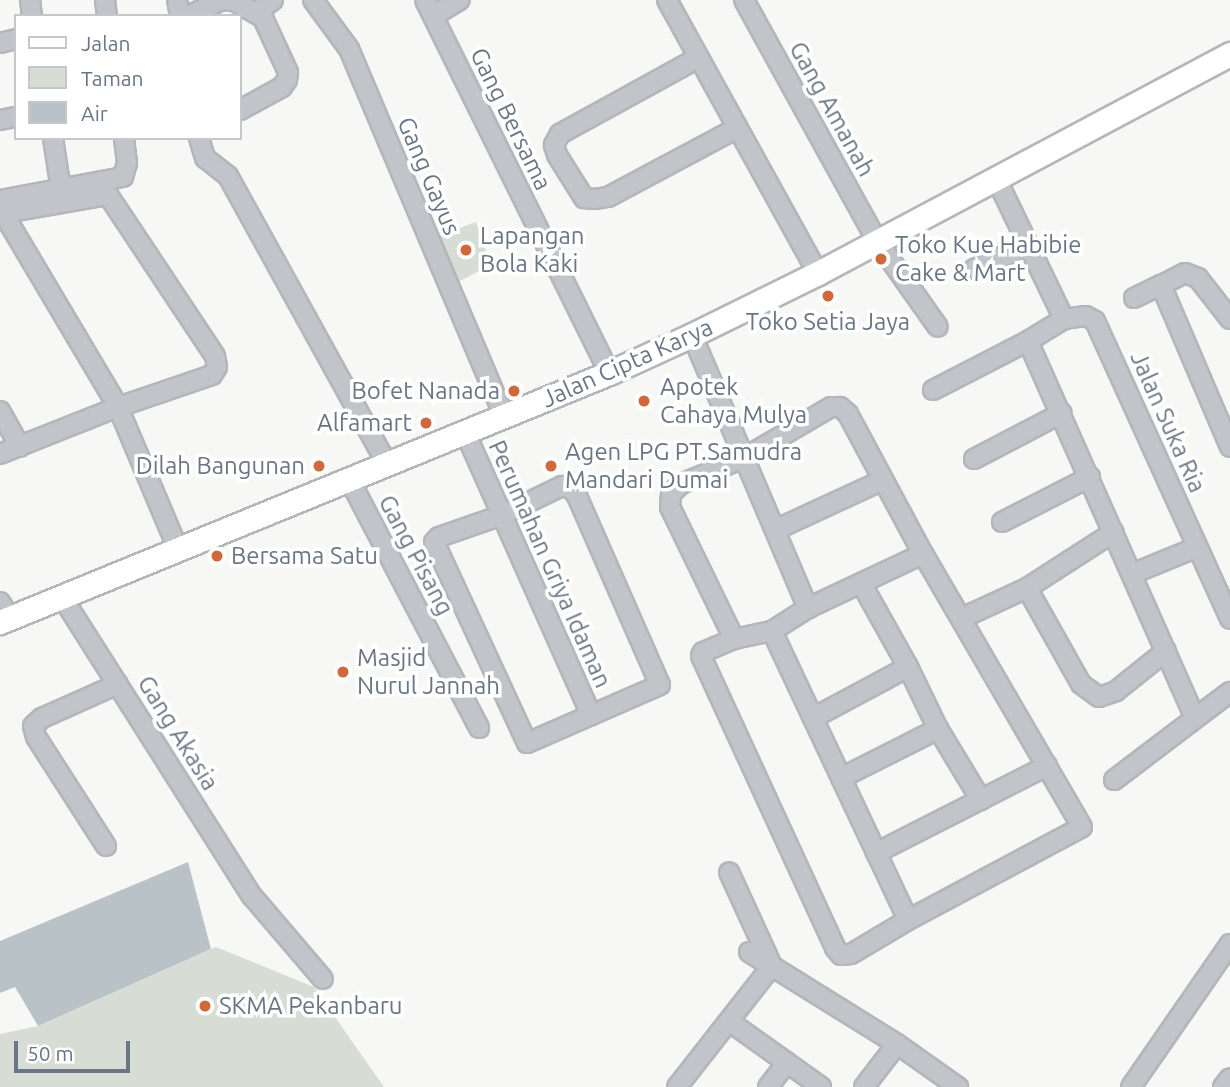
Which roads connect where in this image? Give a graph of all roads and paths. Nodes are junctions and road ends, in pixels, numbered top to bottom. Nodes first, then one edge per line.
1 (273, 0) edge
2 (313, 0) edge
3 (460, 0) edge
4 (667, 0) edge
5 (744, 0) edge
6 (429, 8) edge
7 (257, 12) junction
8 (192, 14) edge
9 (1230, 54) edge
10 (698, 58) junction
11 (242, 109) edge
12 (737, 128) junction
13 (52, 140) edge
14 (124, 140) edge
15 (200, 140) edge
16 (996, 178) junction
17 (61, 190) junction
18 (1, 209) edge
19 (877, 241) junction
20 (1027, 246) junction
21 (974, 269) dead end
22 (818, 272) junction
23 (1161, 285) junction
24 (1134, 298) dead end
25 (1065, 319) junction
26 (1230, 319) edge
27 (938, 327) dead end
28 (692, 335) junction
29 (1028, 341) junction
30 (609, 373) junction
31 (933, 390) dead end
32 (118, 407) junction
33 (0, 411) edge
34 (1062, 413) junction
35 (504, 416) junction
36 (465, 432) junction
37 (20, 447) junction
38 (1230, 447) edge
39 (0, 454) edge
40 (744, 458) junction
41 (974, 459) dead end
42 (387, 464) junction
43 (1090, 477) junction
44 (349, 480) junction
45 (881, 481) junction
46 (502, 515) junction
47 (1002, 522) dead end
48 (775, 530) junction
49 (1114, 531) junction
50 (178, 549) junction
51 (1188, 551) dead end
52 (923, 554) junction
53 (1132, 574) junction
54 (861, 583) junction
55 (1027, 588) junction
56 (62, 597) junction
57 (808, 608) junction
58 (3, 614) edge
59 (962, 618) junction
60 (1230, 619) edge
61 (772, 631) junction
62 (734, 639) junction
63 (1166, 651) junction
64 (908, 667) junction
65 (118, 684) junction
66 (1230, 692) edge
67 (591, 715) junction
68 (813, 718) junction
69 (1195, 718) junction
70 (479, 728) dead end
71 (938, 729) junction
72 (1047, 766) junction
73 (841, 778) junction
74 (1114, 780) dead end
75 (981, 800) junction
76 (106, 846) dead end
77 (876, 853) junction
78 (729, 872) dead end
79 (908, 920) junction
80 (1230, 944) edge
81 (749, 952) dead end
82 (772, 966) junction
83 (323, 979) dead end
84 (730, 1022) junction
85 (897, 1044) junction
86 (787, 1063) junction
87 (677, 1087) edge
88 (768, 1087) edge
89 (821, 1087) edge
90 (864, 1087) edge
91 (958, 1087) edge
92 (1131, 1087) edge

1 - 7 street
2 - 35 street, Gang Gayus
3 - 6 street
4 - 10 street
5 - 19 street, Gang Amanah
6 - 30 street, Gang Bersama
7 - 8 street
7 - 11 street
9 - 16 main road, Jalan Cipta Karya
10 - 12 street
10 - 12 street
12 - 22 street
13 - 17 street
14 - 17 street
15 - 42 street
16 - 19 main road, Jalan Cipta Karya
16 - 20 street
17 - 18 street
18 - 32 street
18 - 32 street
19 - 22 main road, Jalan Cipta Karya
19 - 27 street, Gang Amanah
20 - 21 street
20 - 25 street
22 - 28 main road, Jalan Cipta Karya
23 - 24 street
23 - 26 street
23 - 38 street
25 - 29 street
25 - 60 street, Jalan Suka Ria
28 - 30 main road, Jalan Cipta Karya
28 - 40 street
29 - 31 street
29 - 34 street
30 - 35 main road, Jalan Cipta Karya
32 - 37 street
32 - 50 street
33 - 37 street
34 - 41 street
34 - 43 street
35 - 36 main road, Jalan Cipta Karya
36 - 42 main road, Jalan Cipta Karya
36 - 46 street, Perumahan Griya Idaman
37 - 39 street
40 - 45 street
40 - 48 street
40 - 62 street
42 - 44 main road, Jalan Cipta Karya
43 - 47 street
43 - 49 street
44 - 50 main road, Jalan Cipta Karya
44 - 70 street, Gang Pisang
45 - 48 street
45 - 52 street
46 - 67 street, Perumahan Griya Idaman
46 - 67 street
46 - 67 street
48 - 57 street
49 - 53 street
49 - 55 street
50 - 56 main road, Jalan Cipta Karya
51 - 53 street
52 - 54 street
52 - 59 street
53 - 63 street
54 - 57 street
54 - 64 street
55 - 59 street
55 - 63 street
56 - 58 main road, Jalan Cipta Karya
56 - 65 street, Gang Akasia
57 - 61 street
59 - 72 street
61 - 62 street
61 - 68 street
62 - 79 street
63 - 69 street
64 - 68 street
64 - 71 street
65 - 76 street
65 - 83 street, Gang Akasia
66 - 69 street
68 - 73 street
69 - 74 street
71 - 73 street
71 - 75 street
72 - 75 street
72 - 79 street
73 - 77 street
75 - 77 street
77 - 79 street
78 - 82 street
80 - 92 street
81 - 82 street
82 - 84 street
82 - 85 street
84 - 86 street
84 - 87 street
85 - 90 street
85 - 91 street
86 - 88 street
86 - 89 street

